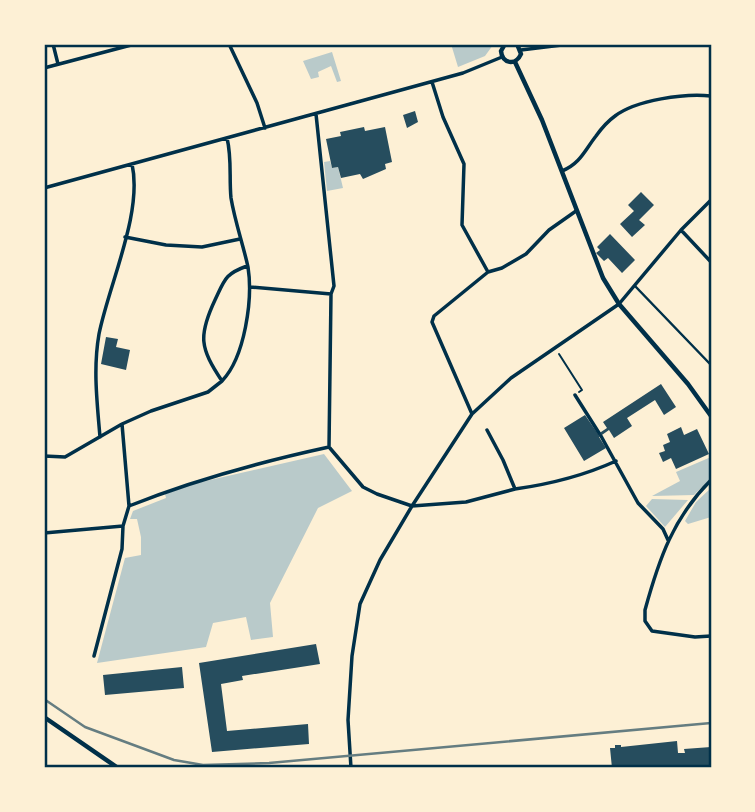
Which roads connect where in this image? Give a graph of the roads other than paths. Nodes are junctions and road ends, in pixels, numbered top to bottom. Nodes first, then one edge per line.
1 (52, 44) edge
2 (135, 44) edge
3 (229, 44) edge
4 (505, 44) edge
5 (517, 44) edge
6 (570, 44) edge
7 (522, 50) junction
8 (502, 57) junction
9 (515, 62) junction
10 (58, 64) junction
11 (44, 68) edge
12 (432, 82) junction
13 (711, 96) edge
14 (316, 114) junction
15 (265, 128) junction
16 (227, 138) junction
17 (132, 164) junction
18 (562, 171) junction
19 (44, 188) edge
20 (711, 200) edge
21 (576, 211) junction
22 (681, 230) junction
23 (125, 237) junction
24 (240, 239) junction
25 (711, 262) edge
26 (247, 266) junction
27 (488, 272) junction
28 (635, 286) junction
29 (250, 287) junction
30 (331, 293) junction
31 (618, 304) junction
32 (692, 334) dead end
33 (687, 339) junction
34 (711, 365) edge
35 (222, 381) junction
36 (575, 395) road end
37 (709, 406) edge
38 (472, 414) junction
39 (711, 416) edge
40 (122, 424) junction
41 (487, 430) dead end
42 (100, 437) junction
43 (329, 447) junction
44 (44, 457) edge
45 (616, 461) junction
46 (711, 480) edge
47 (515, 489) junction
48 (129, 506) junction
49 (412, 506) junction
50 (123, 526) junction
51 (44, 533) edge
52 (668, 540) junction
53 (711, 636) edge
54 (94, 656) dead end
55 (44, 717) edge
56 (118, 768) edge
57 (351, 768) edge

1 - 10 street
2 - 10 street
3 - 15 street
4 - 8 main road
5 - 7 main road
6 - 7 street
7 - 9 main road
8 - 9 main road
8 - 12 street
9 - 18 main road
10 - 11 street
12 - 14 street
12 - 27 street
13 - 18 street
14 - 15 street
14 - 30 street
15 - 16 street
16 - 17 street
16 - 24 street
17 - 19 street
17 - 23 street
18 - 21 main road
20 - 22 street
21 - 27 street
21 - 31 main road
22 - 25 street
22 - 28 street
23 - 24 street
23 - 42 street
24 - 26 street
26 - 29 street
26 - 35 street
27 - 38 street
28 - 31 street
28 - 33 street
29 - 30 street
29 - 35 street
30 - 43 street
31 - 37 main road
31 - 38 street
32 - 33 street
33 - 34 street
35 - 40 street
36 - 45 street
37 - 39 main road
38 - 49 street
40 - 42 street
40 - 48 street
41 - 47 street
42 - 44 street
43 - 48 street
43 - 49 street
45 - 47 street
45 - 52 street
46 - 52 street
47 - 49 street
48 - 50 street
49 - 57 street
50 - 51 street
50 - 54 street
52 - 53 street
55 - 56 main road

